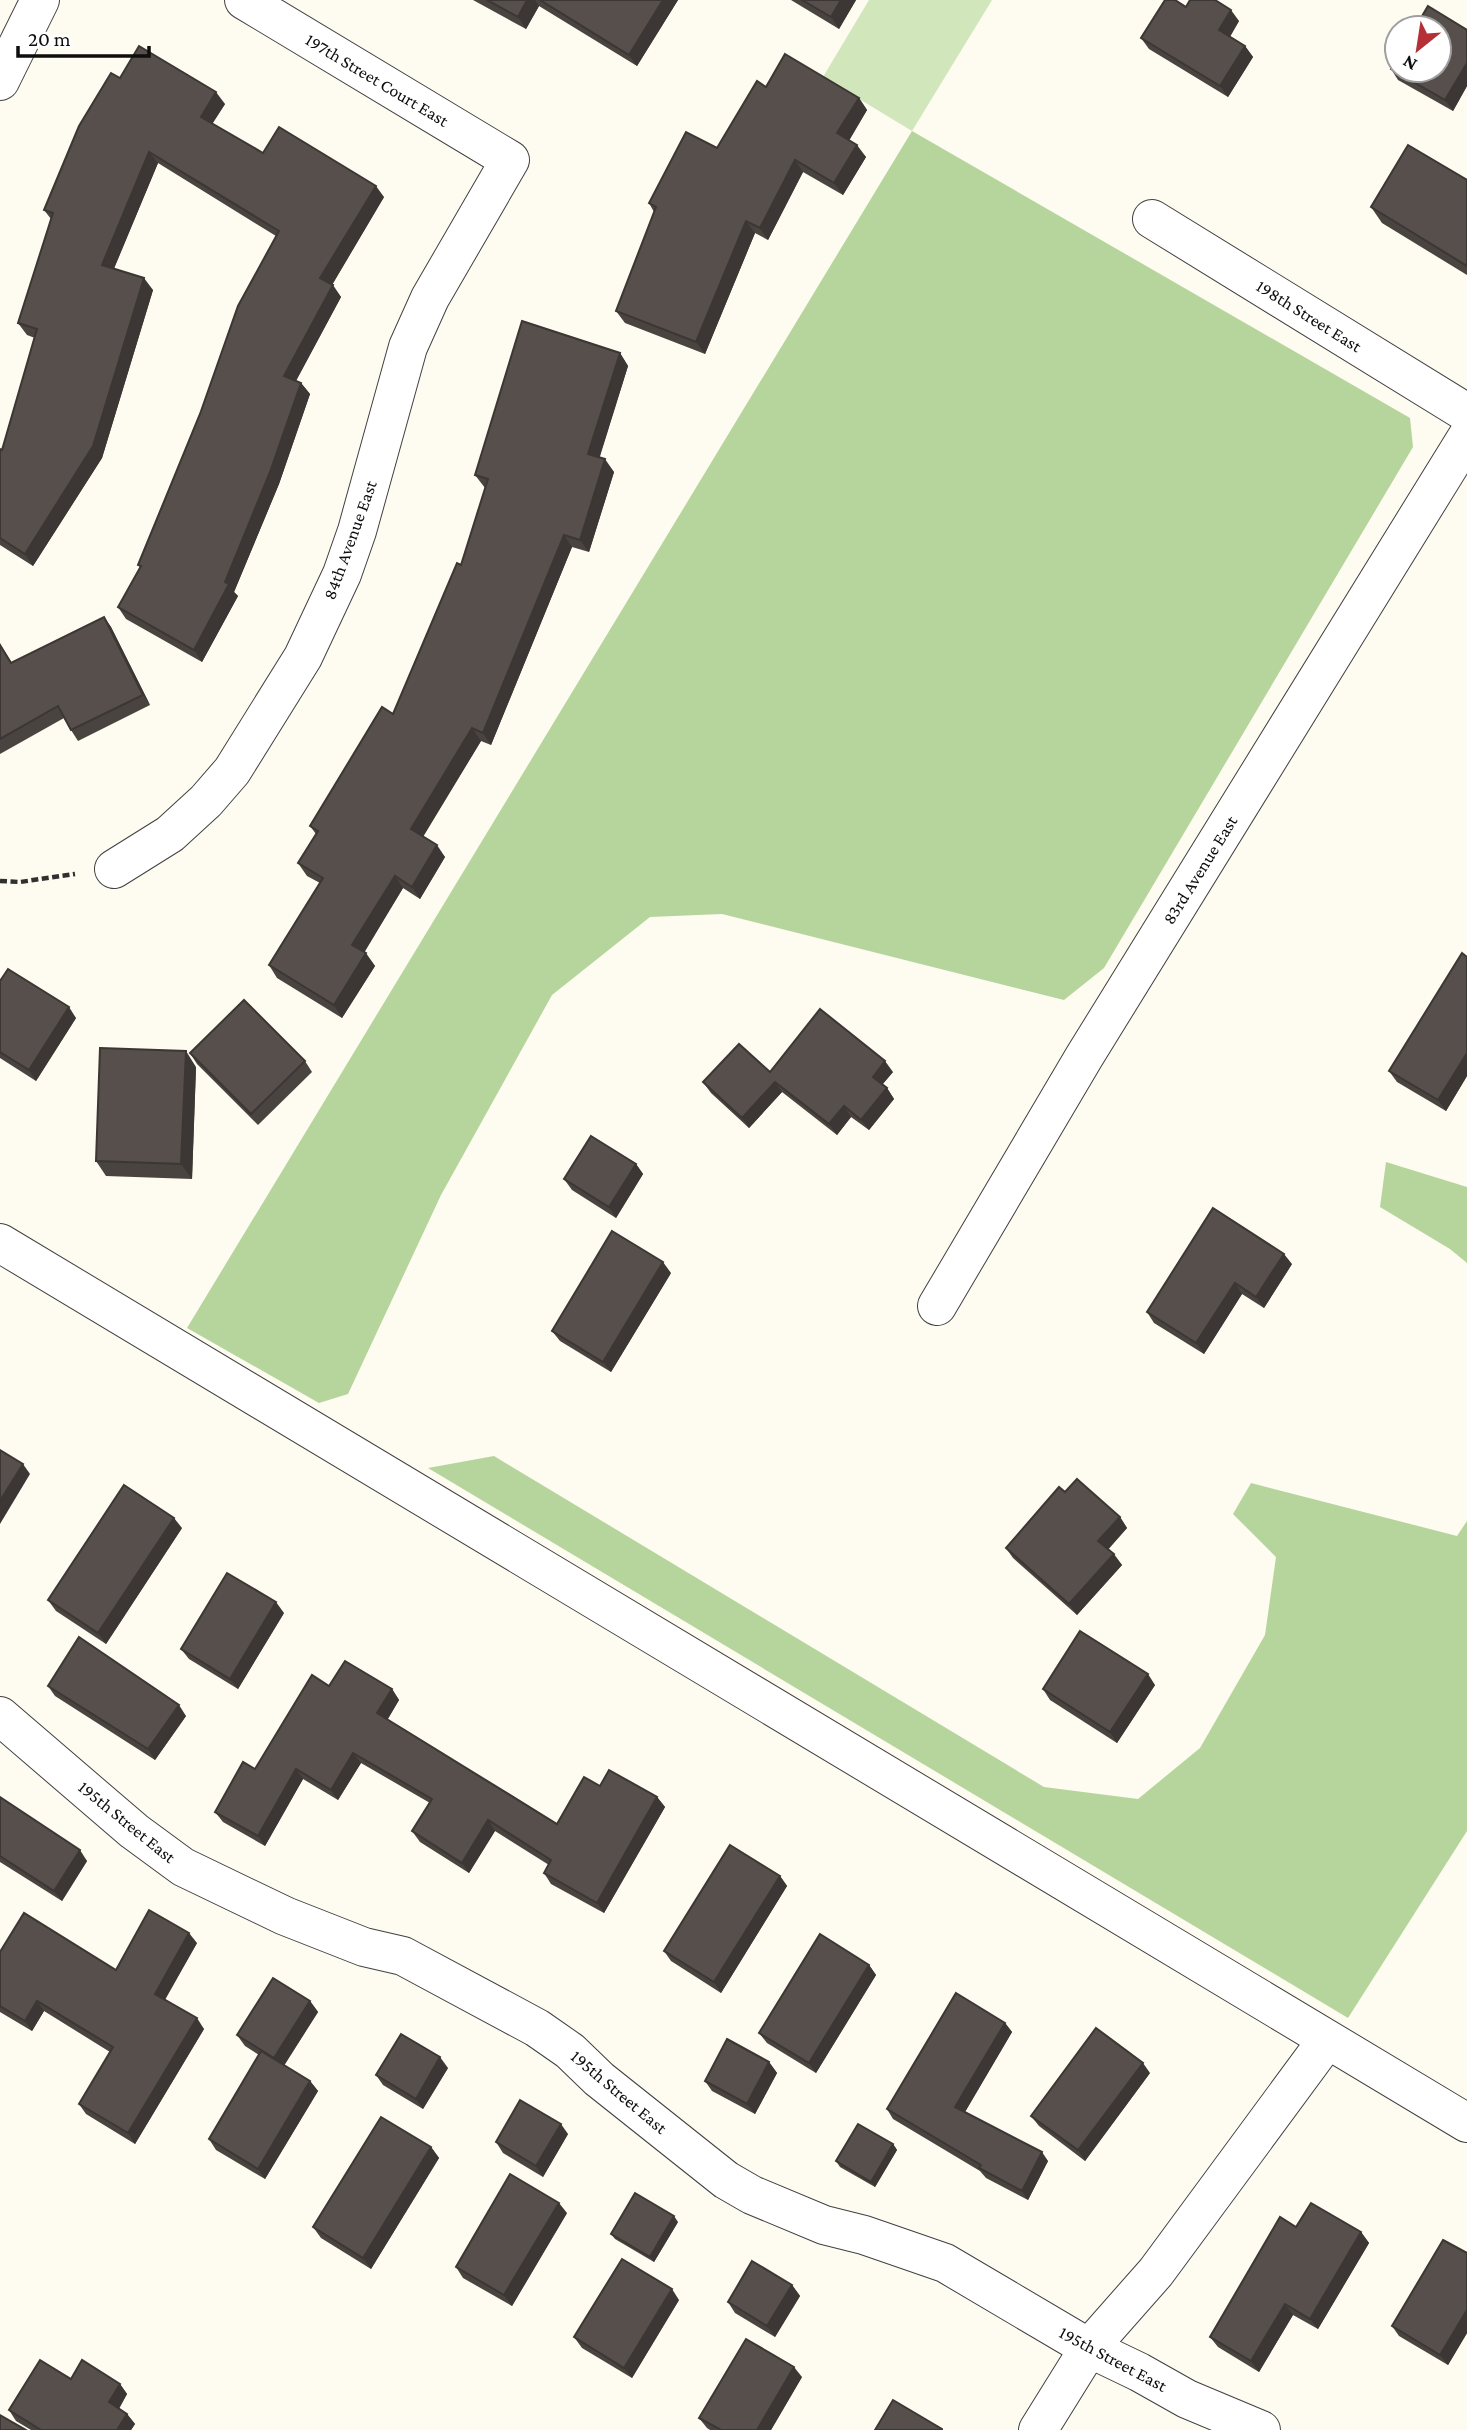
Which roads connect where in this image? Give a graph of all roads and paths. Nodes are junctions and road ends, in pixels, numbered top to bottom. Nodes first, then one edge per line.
1 (40, 0) edge
2 (244, 0) edge
3 (0, 81) edge
4 (510, 160) joint
5 (1152, 219) dead end
6 (1467, 413) edge
7 (1467, 437) edge
8 (114, 869) joint
9 (0, 881) edge
10 (0, 1243) edge
11 (937, 1306) dead end
12 (0, 1716) edge
13 (1327, 2040) junction
14 (1467, 2123) edge
15 (1089, 2348) junction
16 (1038, 2430) edge
17 (1261, 2430) edge

1 - 3 street
2 - 4 street, 197th Street Court East
4 - 8 street, 84th Avenue East
5 - 6 street, 198th Street East
7 - 11 street, 83rd Avenue East
8 - 9 path
10 - 13 street
12 - 15 street, 195th Street East
13 - 14 street
13 - 15 street
15 - 16 street
15 - 17 street, 195th Street East

